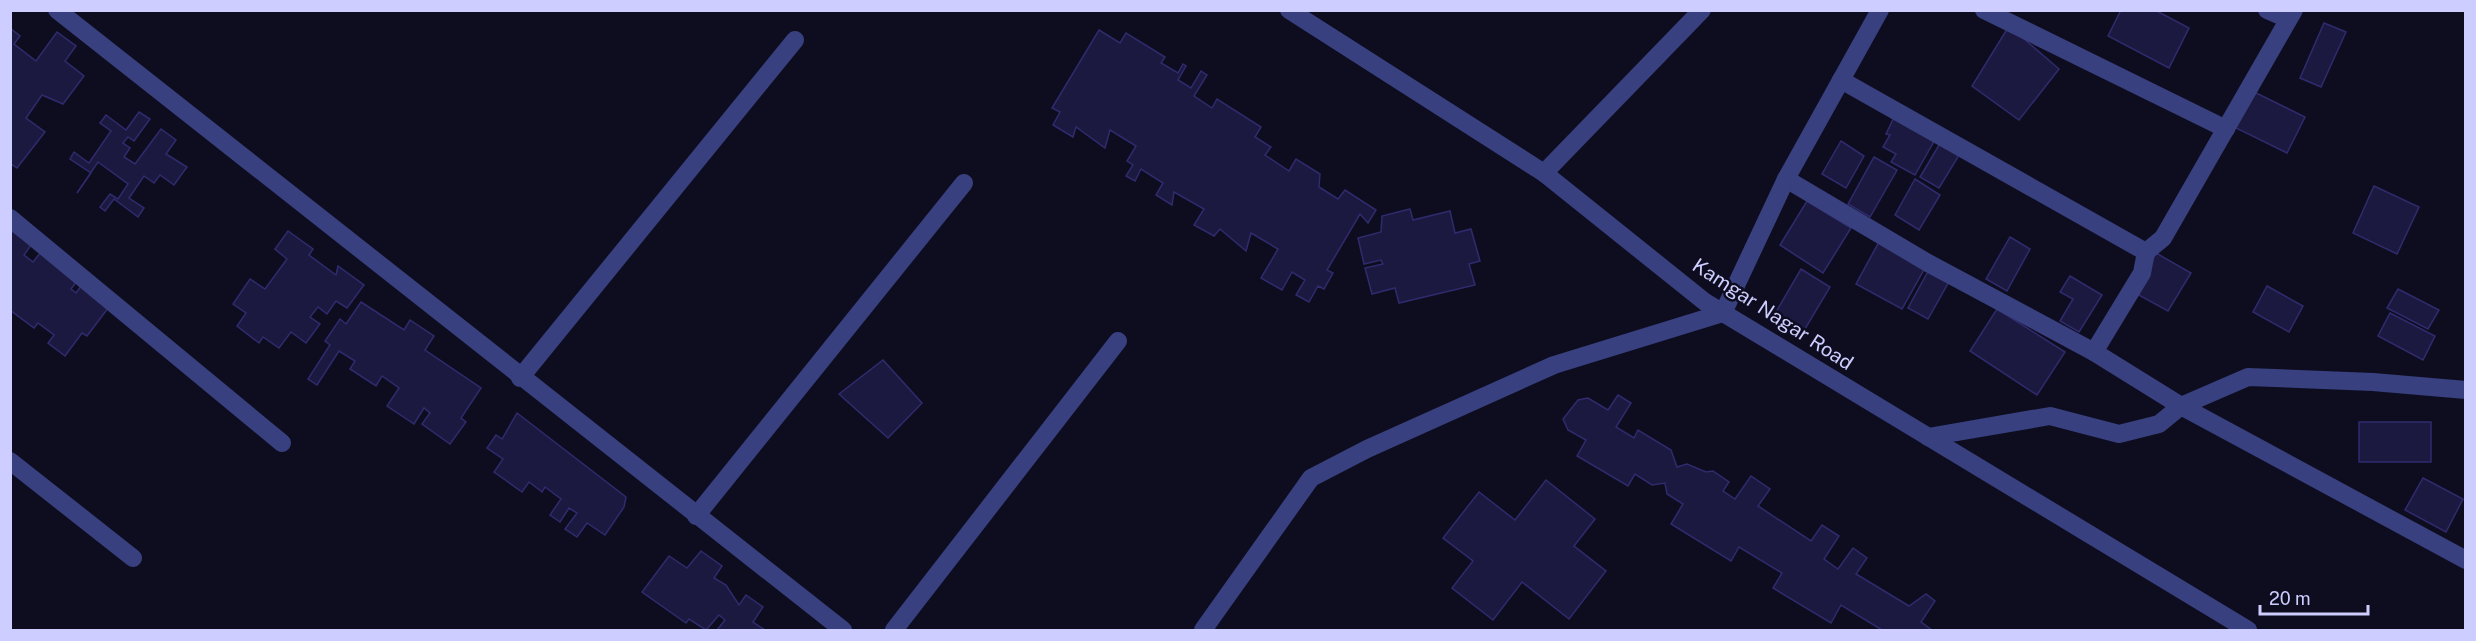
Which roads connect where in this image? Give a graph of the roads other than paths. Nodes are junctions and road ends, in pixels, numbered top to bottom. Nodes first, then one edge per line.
1 (57, 10) edge
2 (1289, 10) edge
3 (1702, 10) edge
4 (1880, 10) edge
5 (1984, 10) edge
6 (2267, 10) edge
7 (2291, 15) edge
8 (795, 40) dead end
9 (1841, 80) junction
10 (2226, 129) junction
11 (1544, 173) junction
12 (1786, 179) junction
13 (964, 183) dead end
14 (10, 218) edge
15 (2146, 252) junction
16 (1723, 313) junction
17 (1118, 341) dead end
18 (2094, 352) junction
19 (520, 378) junction
20 (2466, 390) edge
21 (2181, 406) junction
22 (1928, 437) junction
23 (282, 442) dead end
24 (10, 461) edge
25 (696, 516) junction
26 (133, 558) dead end
27 (2466, 560) edge
28 (843, 630) edge
29 (894, 630) edge
30 (1203, 630) edge
31 (2248, 630) edge

1 - 19 street
2 - 11 street, Kamgar Nagar Road
3 - 11 street
4 - 9 street
5 - 10 street
6 - 7 street
7 - 10 street
8 - 19 street
9 - 12 street
9 - 15 street
10 - 15 street
11 - 16 street, Kamgar Nagar Road
12 - 16 street
12 - 18 street
13 - 25 street
14 - 23 street
15 - 18 street
16 - 22 street, Kamgar Nagar Road
16 - 30 street
17 - 29 street
18 - 21 street
19 - 25 street
20 - 21 street
21 - 22 street
21 - 27 street
22 - 31 street, Kamgar Nagar Road
24 - 26 street
25 - 28 street

